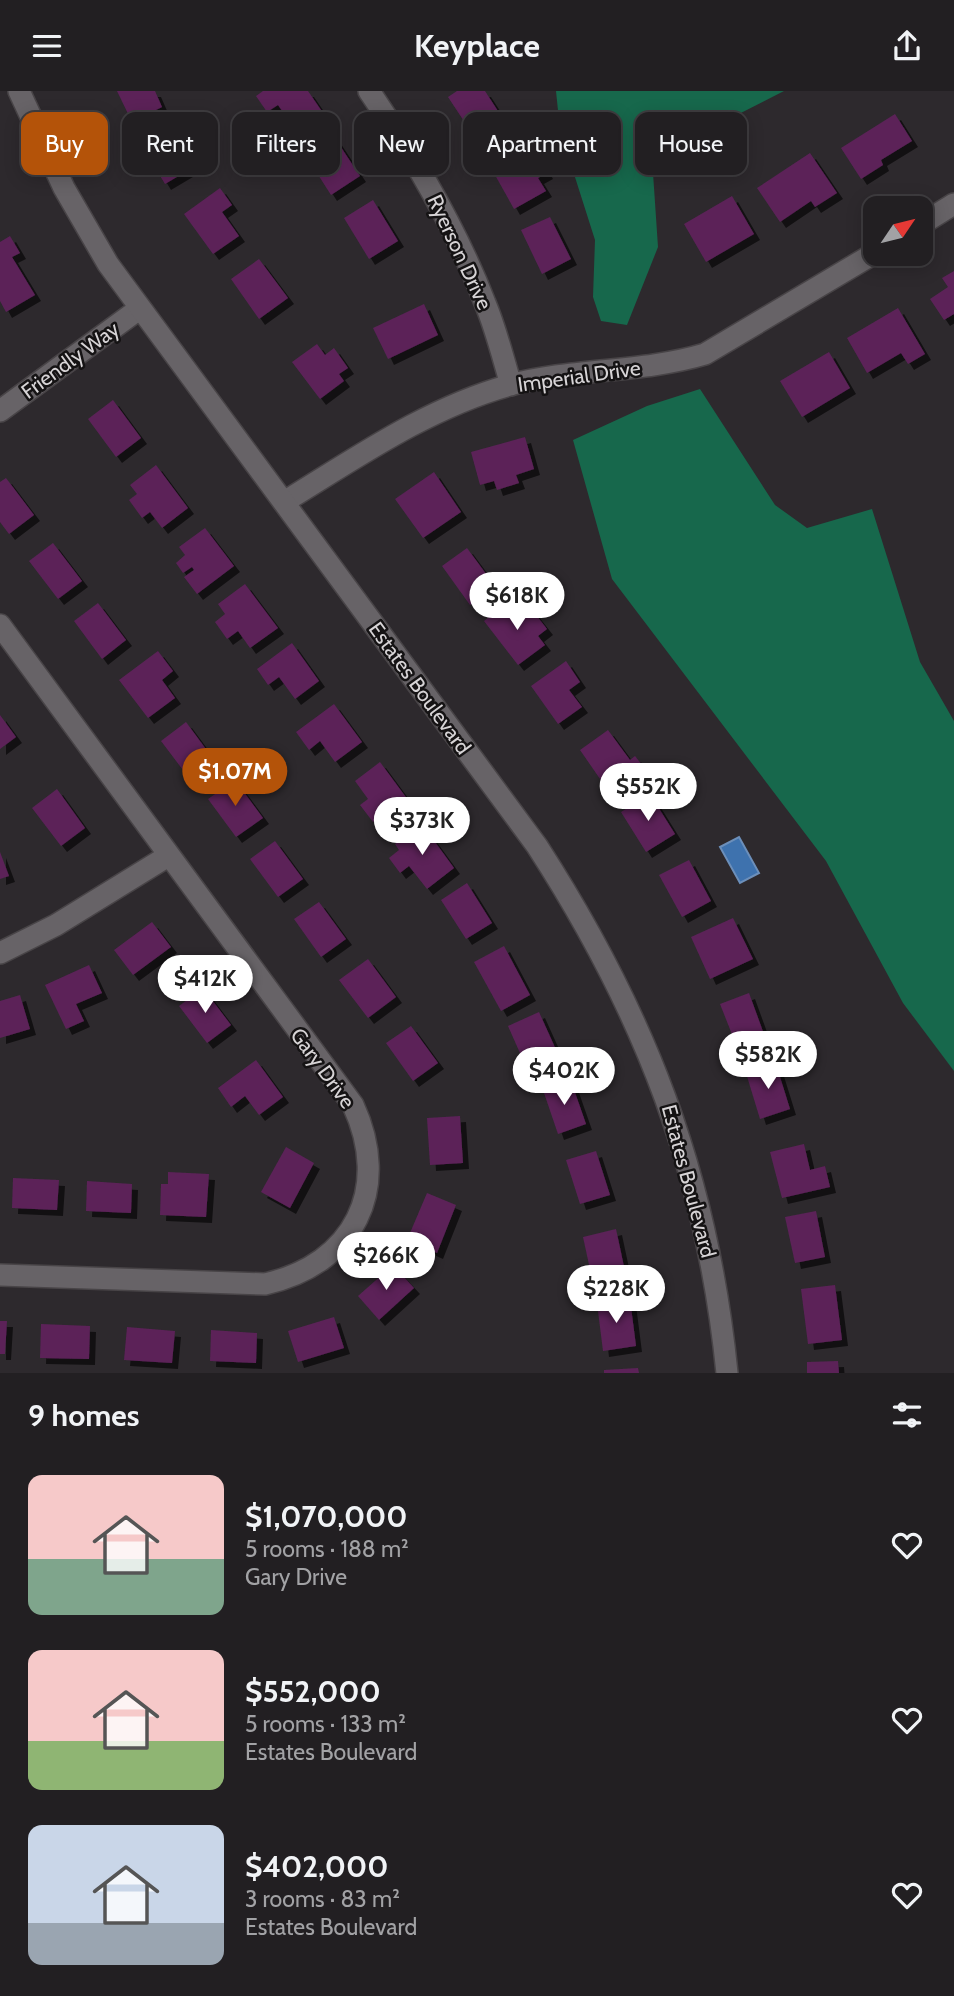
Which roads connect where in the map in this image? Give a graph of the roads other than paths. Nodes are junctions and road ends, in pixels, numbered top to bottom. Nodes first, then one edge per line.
1 (19, 91) edge
2 (369, 91) edge
3 (954, 204) edge
4 (933, 217) edge
5 (863, 260) edge
6 (139, 309) junction
7 (511, 385) junction
8 (0, 411) edge
9 (284, 502) junction
10 (0, 625) edge
11 (169, 856) junction
12 (0, 953) edge
13 (0, 1275) edge
14 (727, 1373) edge

1 - 6 street, Estates Boulevard
2 - 7 street, Ryerson Drive
3 - 4 street
5 - 7 street, Imperial Drive
6 - 8 street, Friendly Way
6 - 9 street, Estates Boulevard
7 - 9 street, Imperial Drive
9 - 14 street, Estates Boulevard
10 - 11 street, Gary Drive
11 - 12 street
11 - 13 street, Gary Drive

